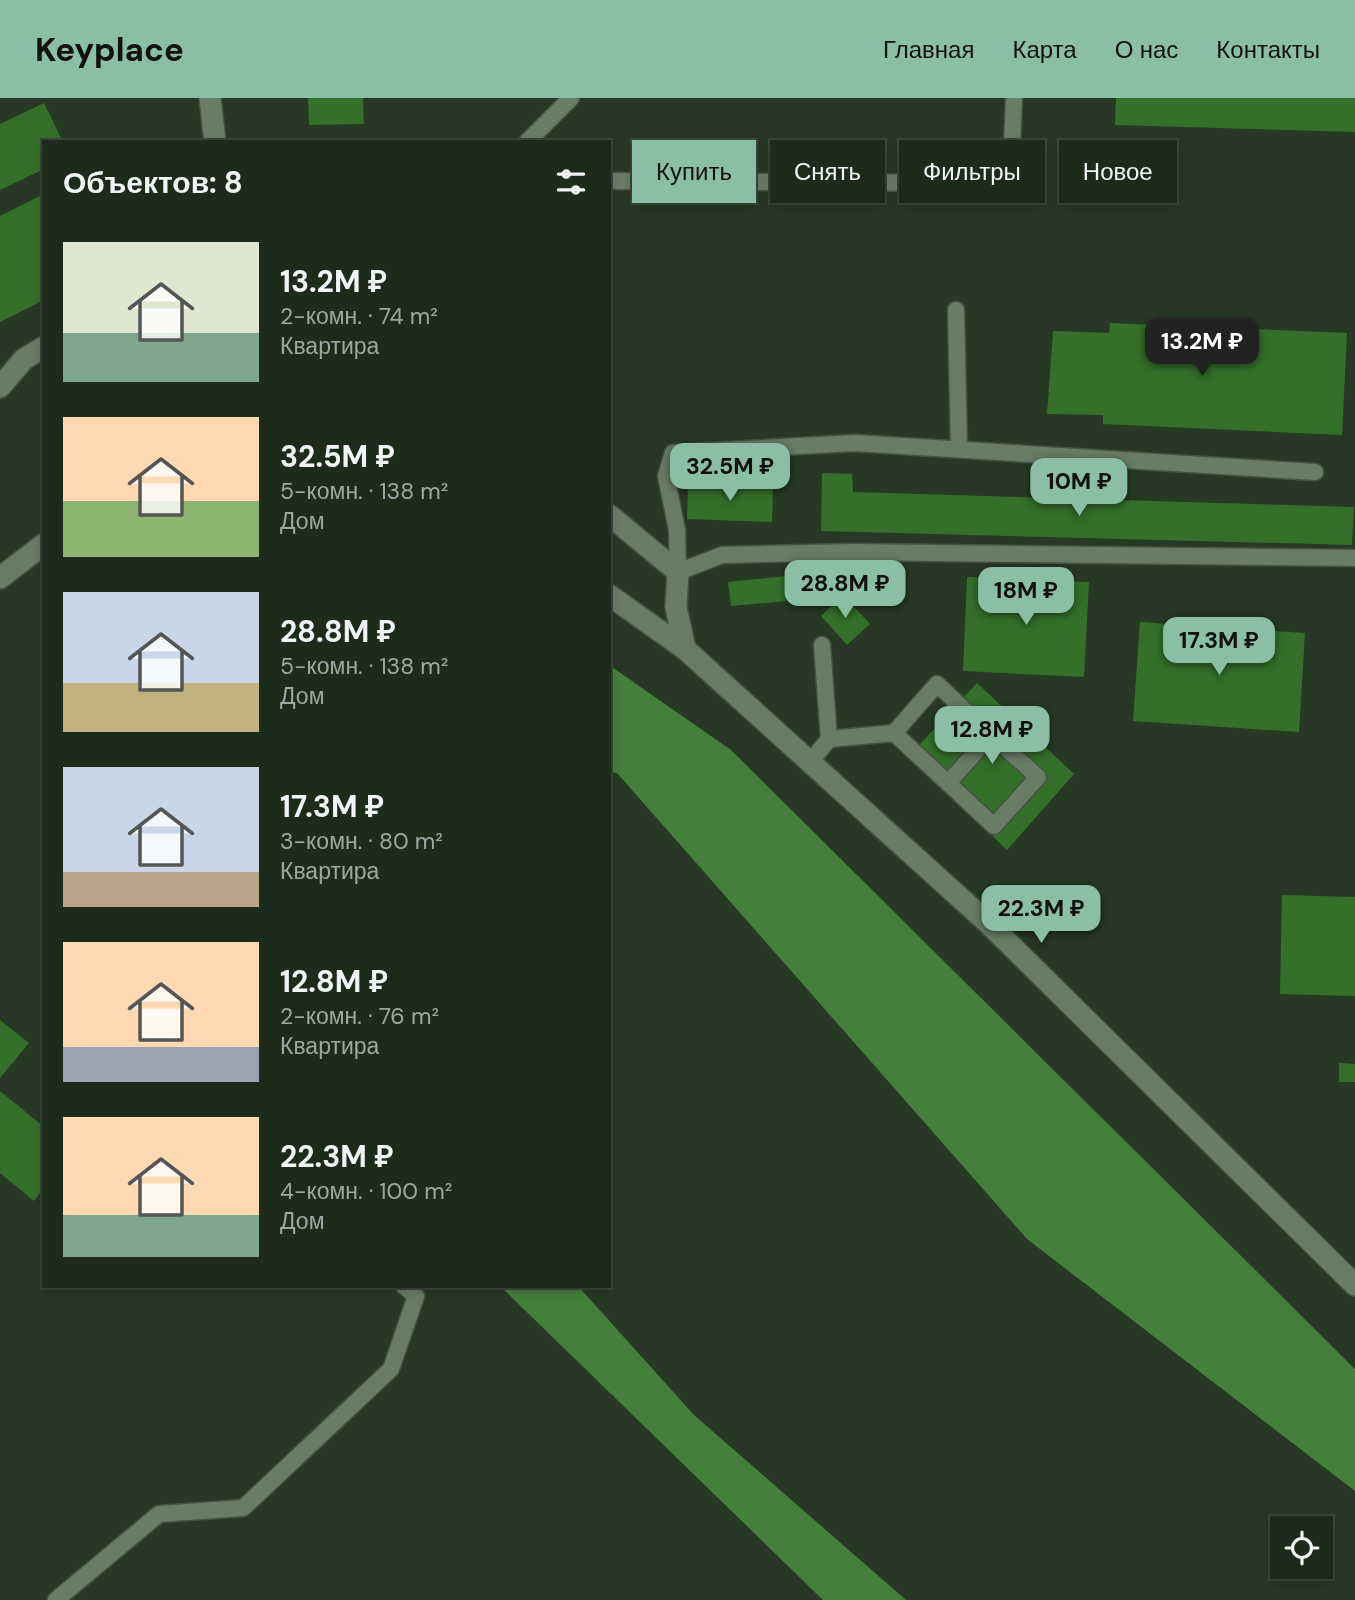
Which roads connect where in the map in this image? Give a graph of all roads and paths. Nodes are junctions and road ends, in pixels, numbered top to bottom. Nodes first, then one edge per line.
1 (210, 98) edge
2 (571, 98) edge
3 (1014, 98) edge
4 (215, 140) edge
5 (530, 140) edge
6 (611, 181) edge
7 (956, 310) dead end
8 (42, 347) edge
9 (0, 387) edge
10 (959, 449) junction
11 (1315, 472) dead end
12 (611, 517) edge
13 (42, 546) edge
14 (1355, 558) edge
15 (678, 572) junction
16 (0, 578) edge
17 (611, 596) edge
18 (822, 645) dead end
19 (685, 649) junction
20 (894, 733) junction
21 (991, 735) junction
22 (830, 740) junction
23 (810, 762) junction
24 (948, 783) junction
25 (1355, 1286) edge
26 (406, 1288) edge
27 (56, 1600) edge

1 - 4 main road
2 - 5 lane
3 - 6 lane
7 - 10 lane
8 - 9 main road
10 - 11 lane
10 - 15 lane
12 - 15 main road
13 - 16 main road
14 - 15 lane
15 - 19 main road
17 - 19 main road
18 - 22 lane
19 - 23 main road
20 - 21 lane
20 - 22 lane
20 - 24 lane
21 - 24 lane
21 - 24 lane
22 - 23 lane
23 - 25 main road
26 - 27 lane

